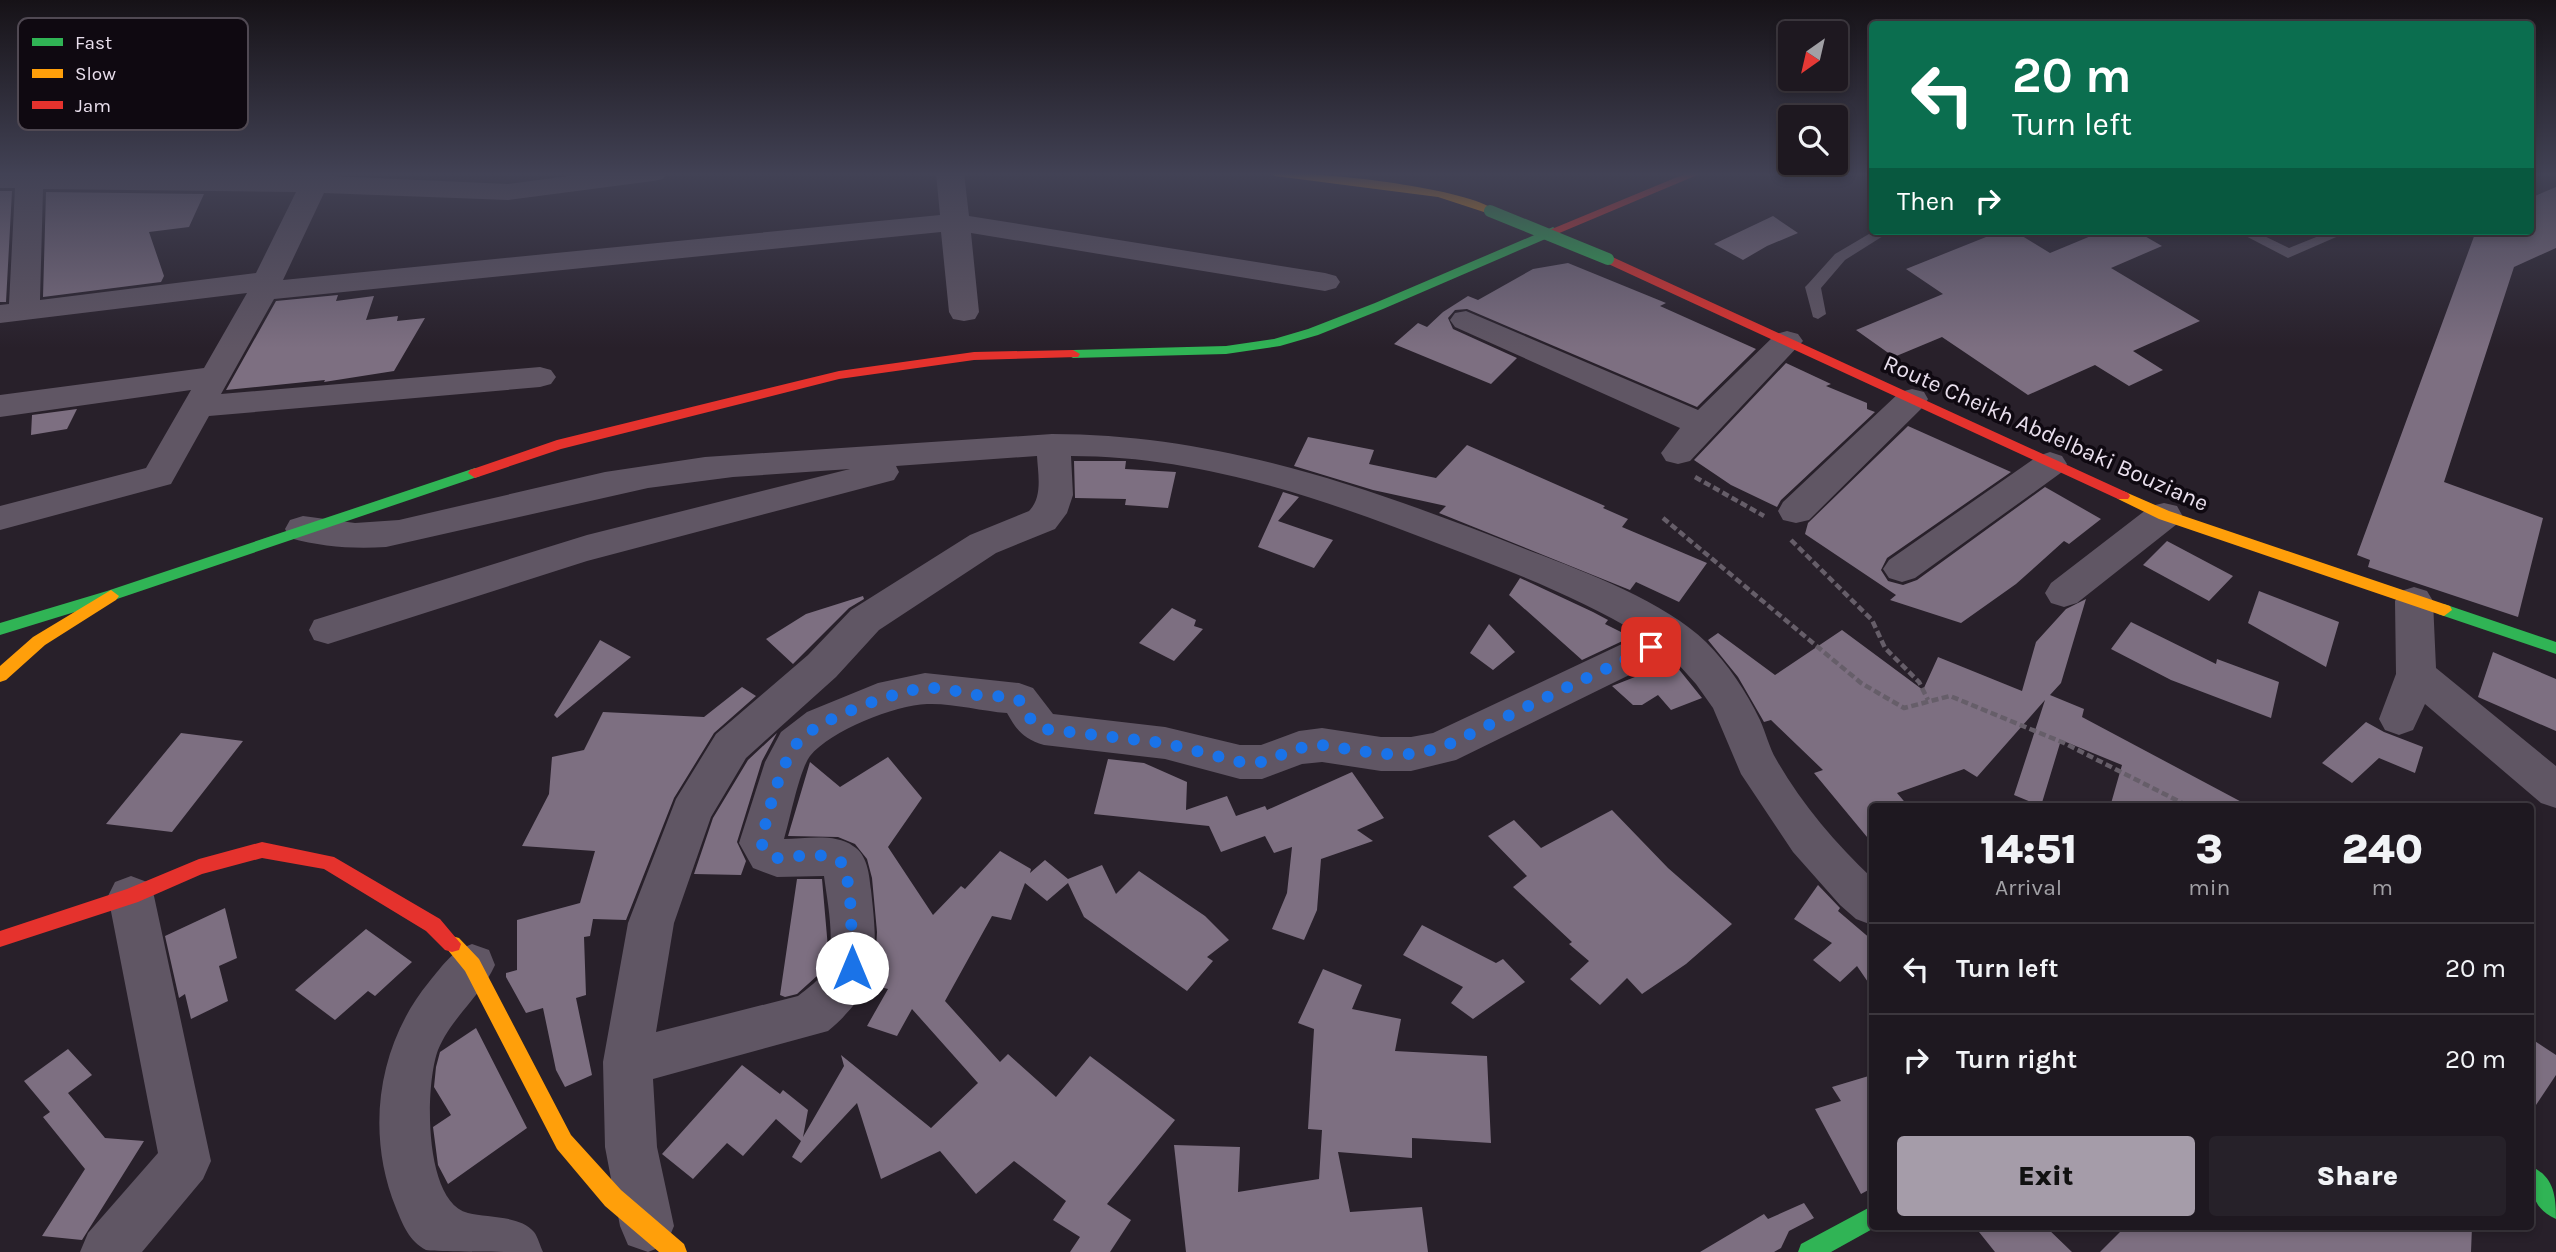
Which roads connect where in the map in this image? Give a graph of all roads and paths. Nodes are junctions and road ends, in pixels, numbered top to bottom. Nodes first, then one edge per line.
1 (13, 231) edge
2 (291, 231) edge
3 (853, 231) edge
4 (955, 231) edge
5 (1012, 231) edge
6 (1540, 231) edge
7 (1557, 231) edge
8 (1877, 235) edge
9 (2251, 235) edge
10 (2333, 235) edge
11 (1325, 282) dead end
12 (265, 286) junction
13 (964, 312) dead end
14 (12, 313) edge
15 (1818, 314) dead end
16 (1466, 320) dead end
17 (1787, 341) junction
18 (216, 376) junction
19 (541, 376) dead end
20 (1912, 399) junction
21 (0, 406) edge
22 (196, 407) junction
23 (1702, 425) junction
24 (1053, 446) junction
25 (955, 450) junction
26 (1678, 453) joint
27 (2050, 464) junction
28 (2164, 515) junction
29 (0, 518) edge
30 (1663, 518) dead end
31 (1782, 521) junction
32 (303, 529) junction
33 (1902, 569) dead end
34 (2064, 593) dead end
35 (113, 595) junction
36 (2414, 601) junction
37 (0, 629) edge
38 (328, 630) dead end
39 (1673, 636) junction
40 (2556, 648) edge
41 (2416, 674) junction
42 (0, 676) edge
43 (1928, 700) junction
44 (2399, 719) dead end
45 (2556, 791) edge
46 (2182, 803) edge
47 (131, 896) junction
48 (1869, 902) edge
49 (0, 939) edge
50 (472, 965) junction
51 (628, 1062) junction
52 (2534, 1181) edge
53 (2556, 1208) edge
54 (1869, 1219) edge
55 (662, 1239) edge
56 (107, 1252) edge
57 (516, 1252) edge
58 (1809, 1252) edge

1 - 14 street
2 - 12 street
3 - 12 street
4 - 13 street
5 - 11 street
6 - 17 street, Route Cheikh Abdelbaki Bouziane, bridge
7 - 32 street
8 - 15 lane
9 - 10 lane
12 - 14 street
12 - 18 street
16 - 23 street
17 - 20 street, Route Cheikh Abdelbaki Bouziane
17 - 23 street
18 - 21 street
18 - 22 street
19 - 22 street
20 - 27 street, Route Cheikh Abdelbaki Bouziane
20 - 31 street
22 - 29 street
23 - 26 street
24 - 25 street
24 - 39 street
24 - 51 street
25 - 32 street
25 - 38 street
26 - 31 path
27 - 28 street, Route Cheikh Abdelbaki Bouziane
27 - 33 street
28 - 34 street
28 - 36 street, Route Cheikh Abdelbaki Bouziane
30 - 43 path
31 - 43 path
32 - 35 street
35 - 37 street
35 - 42 street
36 - 40 street, Route Cheikh Abdelbaki Bouziane
36 - 41 street
39 - 48 street
39 - 51 street
41 - 44 street
41 - 45 street
43 - 46 path
47 - 49 street
47 - 50 street
47 - 56 street
50 - 55 street
50 - 57 street
51 - 55 street
52 - 53 street
54 - 58 street

